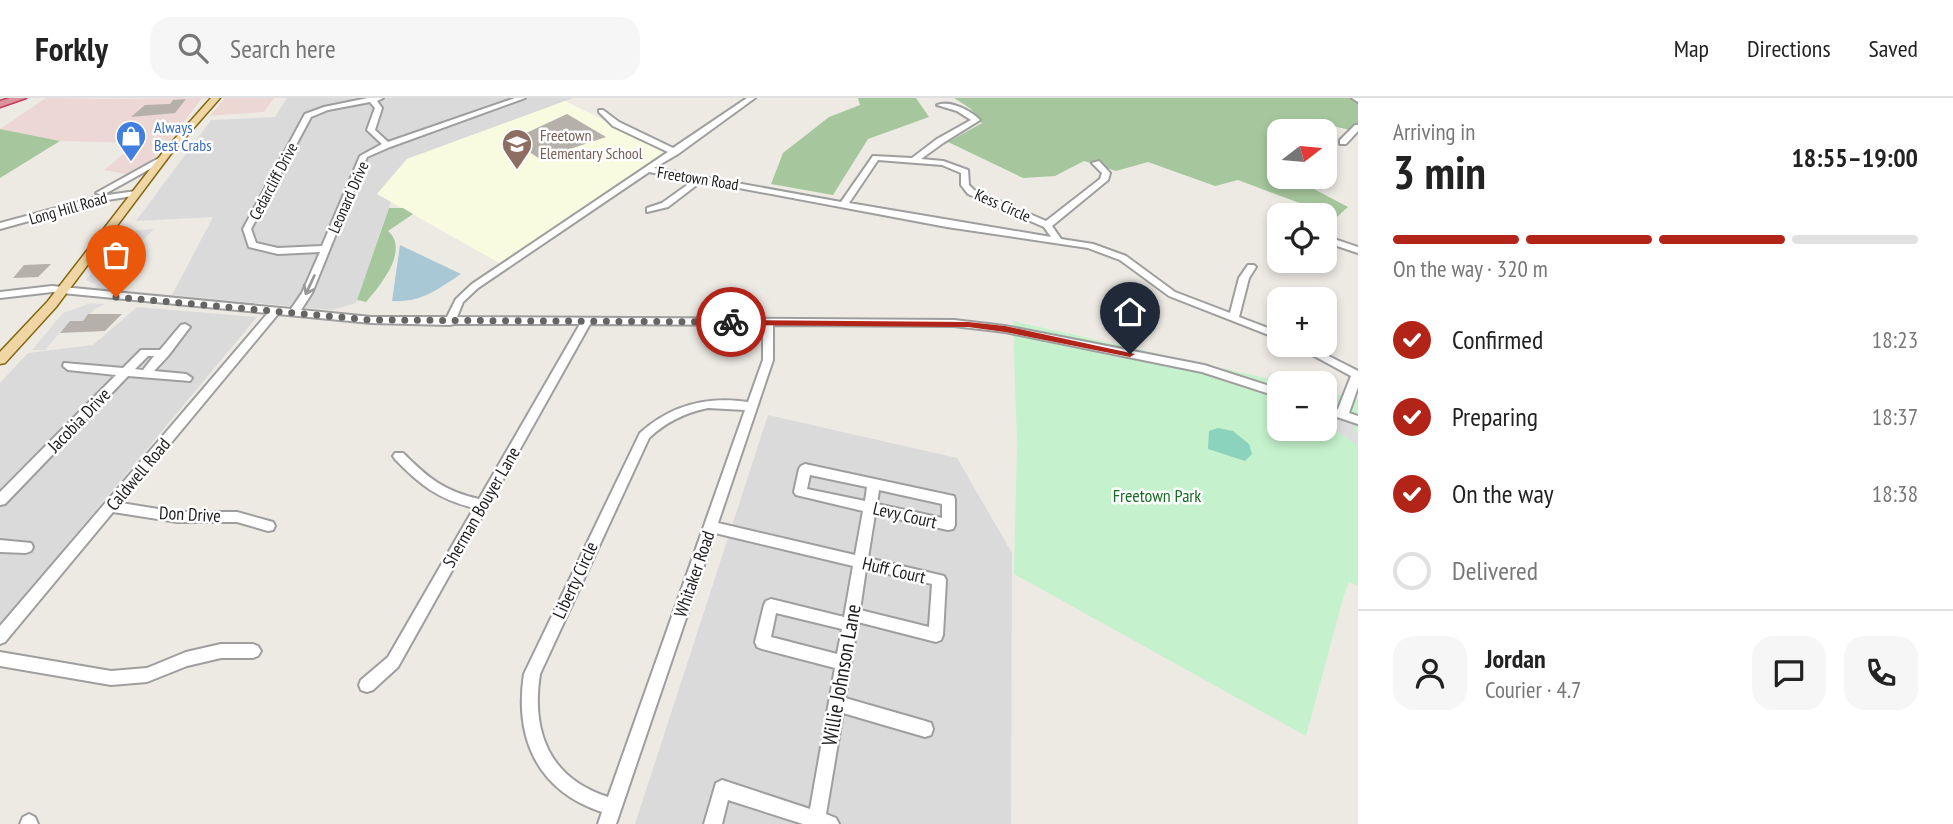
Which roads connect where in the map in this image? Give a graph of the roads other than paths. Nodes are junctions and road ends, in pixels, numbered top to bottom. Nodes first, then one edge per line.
1 (21, 98) edge
2 (208, 98) edge
3 (216, 98) edge
4 (523, 98) edge
5 (752, 98) edge
6 (374, 99) edge
7 (0, 104) edge
8 (948, 107) dead end
9 (601, 111) dead end
10 (449, 112) dead end
11 (461, 120) junction
12 (1358, 127) edge
13 (188, 128) junction
14 (1343, 142) dead end
15 (387, 145) junction
16 (674, 152) junction
17 (162, 160) junction
18 (915, 160) junction
19 (1096, 163) dead end
20 (648, 169) junction
21 (702, 178) junction
22 (136, 193) junction
23 (91, 198) junction
24 (845, 203) junction
25 (650, 210) dead end
26 (1047, 225) junction
27 (0, 226) edge
28 (1058, 241) junction
29 (1337, 243) edge
30 (326, 249) junction
31 (1358, 250) edge
32 (1251, 267) dead end
33 (61, 291) junction
34 (0, 296) edge
35 (275, 311) junction
36 (294, 313) junction
37 (1233, 318) junction
38 (450, 322) junction
39 (586, 322) junction
40 (768, 322) junction
41 (185, 327) dead end
42 (1267, 331) edge
43 (164, 354) junction
44 (1322, 357) edge
45 (0, 360) edge
46 (68, 366) dead end
47 (126, 372) junction
48 (146, 373) junction
49 (1357, 375) edge
50 (186, 378) dead end
51 (1267, 389) edge
52 (752, 407) junction
53 (1337, 413) edge
54 (1342, 415) junction
55 (1358, 420) edge
56 (399, 456) dead end
57 (874, 484) junction
58 (0, 500) edge
59 (482, 505) junction
60 (110, 506) junction
61 (870, 507) junction
62 (268, 526) dead end
63 (711, 527) junction
64 (0, 546) edge
65 (26, 547) dead end
66 (860, 562) junction
67 (851, 620) junction
68 (0, 637) edge
69 (253, 651) dead end
70 (0, 659) edge
71 (843, 663) junction
72 (367, 685) dead end
73 (836, 703) junction
74 (925, 729) dead end
75 (613, 807) junction
76 (821, 823) edge
77 (607, 824) edge
78 (713, 824) edge

1 - 7 highway
2 - 13 main road
3 - 13 main road
4 - 11 street, Leonard Drive
5 - 16 street
6 - 15 street
6 - 30 street, Cedarcliff Drive
8 - 18 street
9 - 16 street
10 - 11 street
11 - 15 street, Leonard Drive
12 - 14 street
13 - 17 main road
15 - 30 street, Leonard Drive
16 - 20 street
17 - 22 main road
17 - 23 street
18 - 24 street
18 - 26 street, Kess Circle
19 - 26 street
20 - 21 street, Freetown Road
20 - 38 street, Freetown Road
21 - 24 street, Freetown Road
21 - 25 street
22 - 23 street, Long Hill Road
22 - 33 main road
23 - 27 street, Long Hill Road
24 - 28 street, Freetown Road
26 - 28 street, Kess Circle
28 - 37 street, Freetown Road
29 - 31 street
30 -> 36 street, Leonard Drive
32 - 37 street
33 - 34 street
33 - 35 street
33 - 45 main road
35 - 36 street
35 - 60 street, Caldwell Road
36 - 38 street
37 - 42 street, Freetown Road
38 - 39 street
39 - 40 street
39 - 59 street, Sherman Bouyer Lane
40 - 51 street
40 - 52 street, Whitaker Road
41 - 43 street
43 - 47 street, Jacobia Drive
43 - 48 street
44 - 49 street
46 - 47 street
47 - 48 street
47 - 58 street, Jacobia Drive
48 - 50 street
49 - 54 street
52 - 63 street, Whitaker Road
52 - 75 street, Liberty Circle
53 - 54 street
54 - 55 street
56 - 59 street
57 - 61 street, Willie Johnson Lane
57 - 61 street, Levy Court
57 - 61 street, Levy Court
59 - 72 street, Sherman Bouyer Lane
60 - 62 street, Don Drive
60 - 68 street, Caldwell Road
61 - 66 street, Willie Johnson Lane
63 - 66 street, Huff Court
63 - 75 street, Whitaker Road
64 - 65 street
66 - 67 street, Willie Johnson Lane
66 - 67 street, Huff Court
67 - 71 street, Willie Johnson Lane
67 - 71 street
69 - 70 street
71 - 73 street, Willie Johnson Lane
73 - 74 street
73 - 76 street, Willie Johnson Lane
75 - 77 street, Whitaker Road
76 - 78 street

